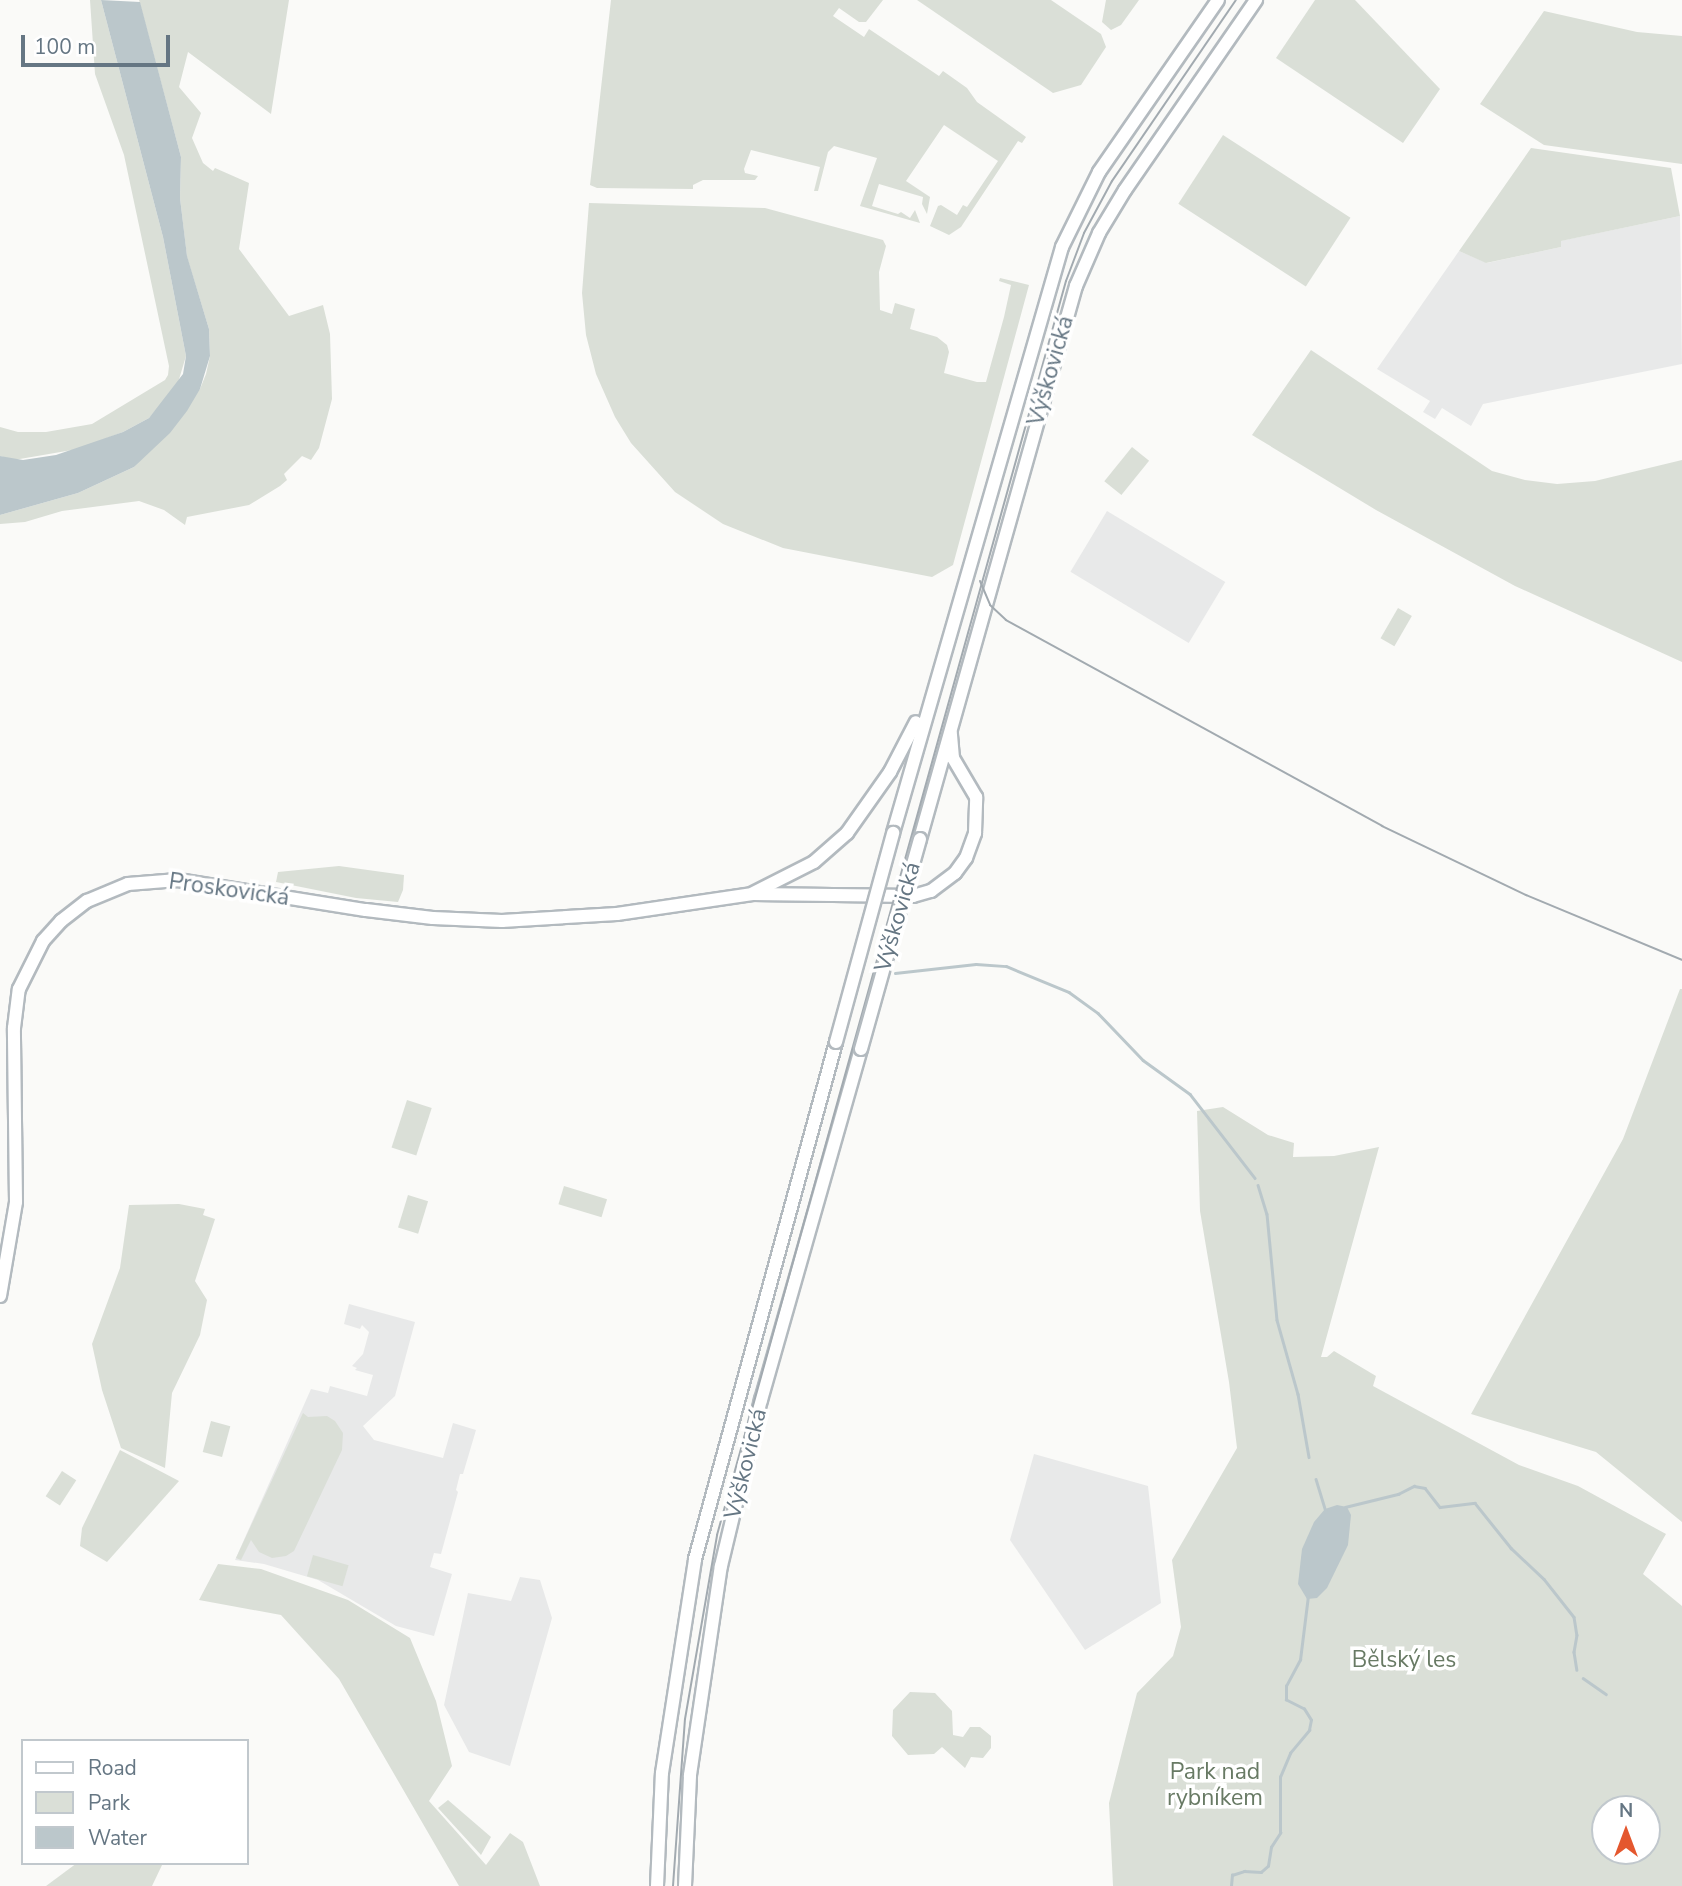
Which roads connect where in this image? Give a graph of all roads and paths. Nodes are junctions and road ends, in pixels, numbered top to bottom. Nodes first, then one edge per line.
1 (1217, 0) edge
2 (1256, 0) edge
3 (934, 683) junction
4 (951, 733) junction
5 (960, 772) junction
6 (932, 792) junction
7 (753, 894) junction
8 (0, 1296) edge
9 (657, 1886) edge
10 (685, 1886) edge

1 - 3 street, Výškovická
2 - 4 street, Výškovická
3 - 7 street
3 - 9 street, Výškovická, bridge
4 - 5 street
4 - 6 street, Výškovická
5 - 6 street
5 - 7 street
6 - 10 street, Výškovická, bridge
7 - 8 street, Proskovická

